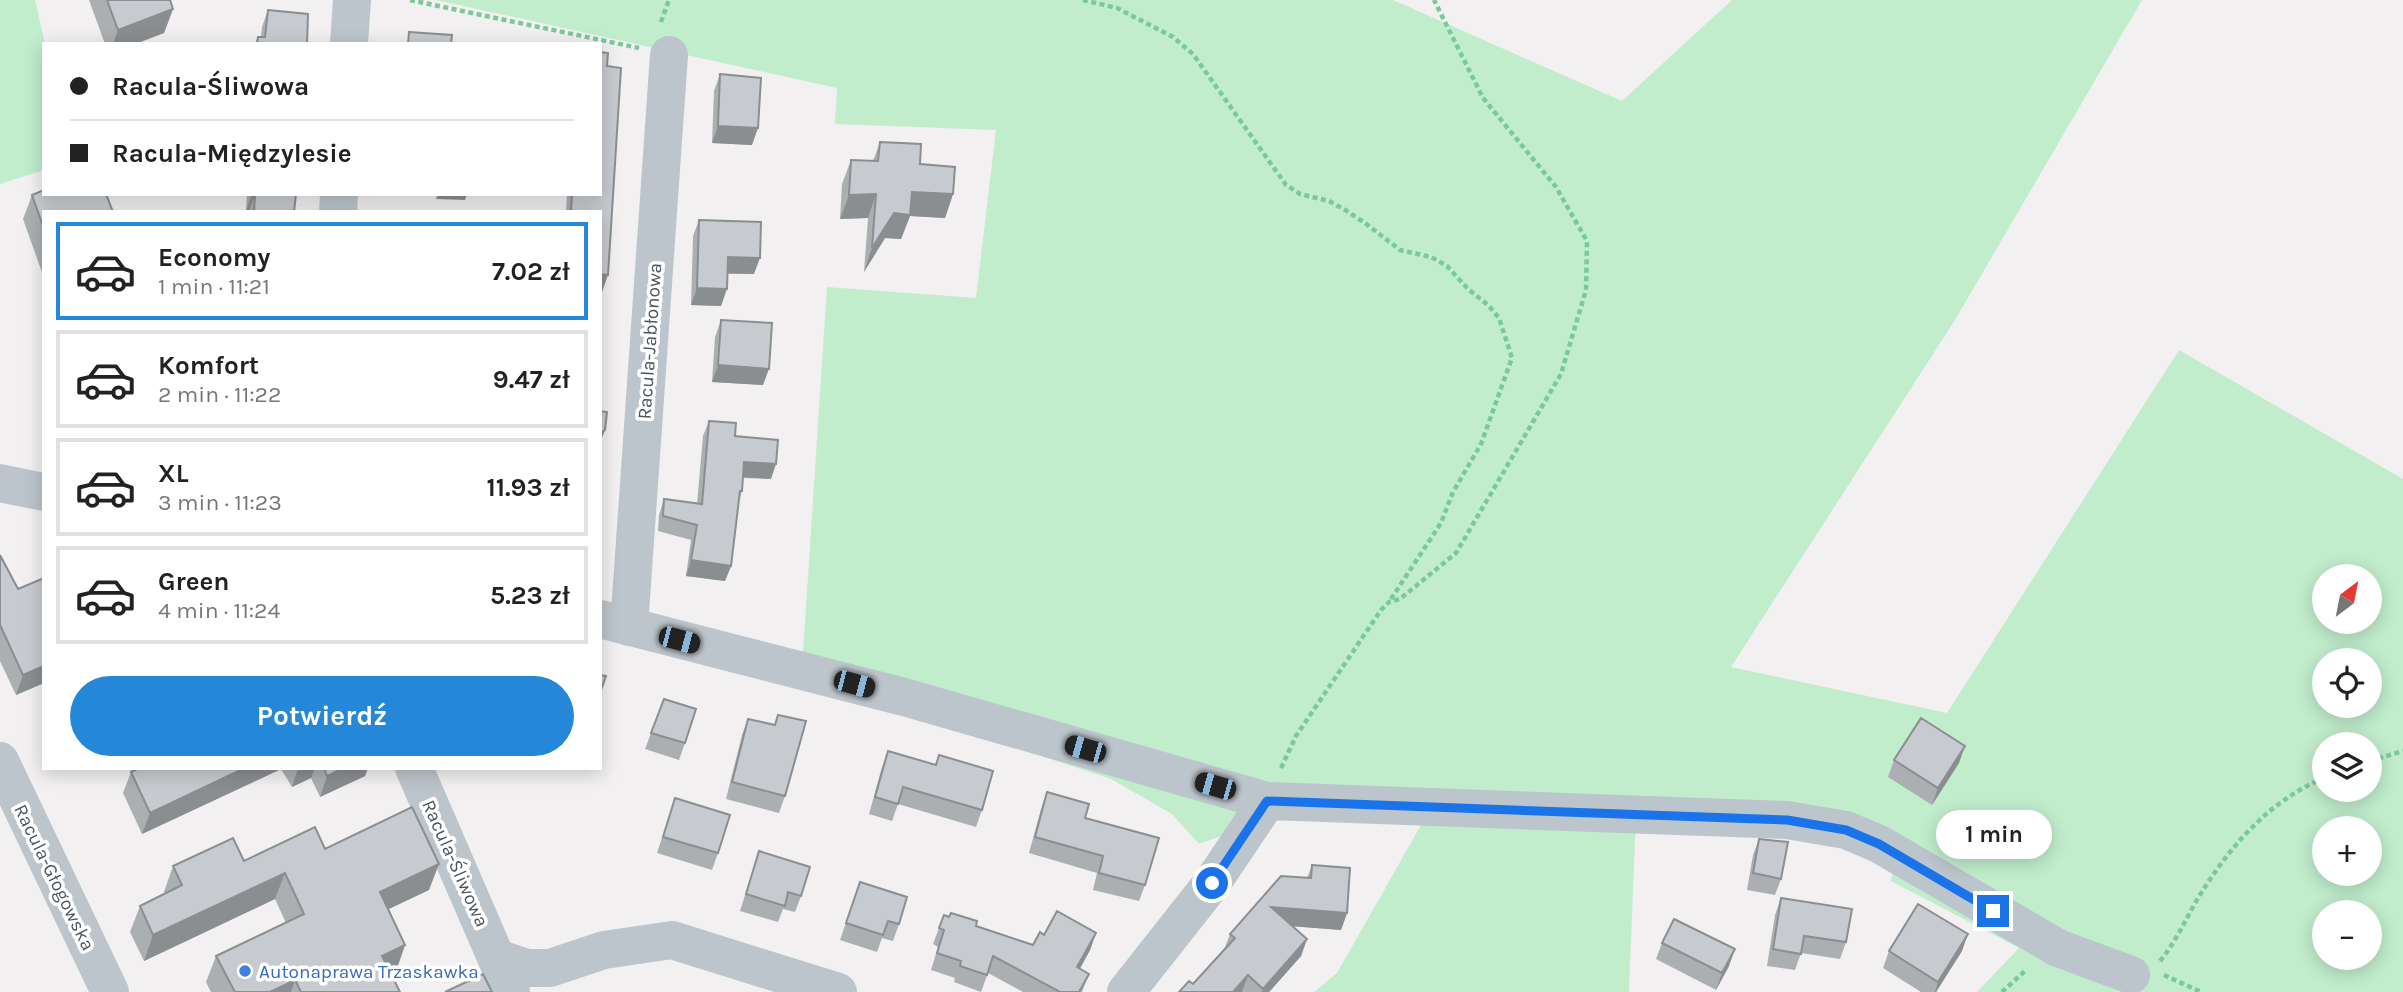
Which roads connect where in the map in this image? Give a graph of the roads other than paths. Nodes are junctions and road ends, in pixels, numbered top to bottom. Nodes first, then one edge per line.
1 (352, 0) edge
2 (349, 42) edge
3 (669, 55) road end
4 (0, 483) edge
5 (42, 492) edge
6 (615, 623) edge
7 (0, 761) edge
8 (415, 770) edge
9 (1267, 801) junction
10 (504, 975) edge
11 (2131, 975) road end
12 (110, 992) edge
13 (838, 992) edge
14 (1126, 992) edge

1 - 2 street
3 - 6 street, Racula-Jabłonowa
4 - 5 street
6 - 9 street
7 - 12 street, Racula-Głogowska
8 - 10 street, Racula-Śliwowa
9 - 11 street
9 - 14 street
10 - 13 street, Racula-Śliwowa

